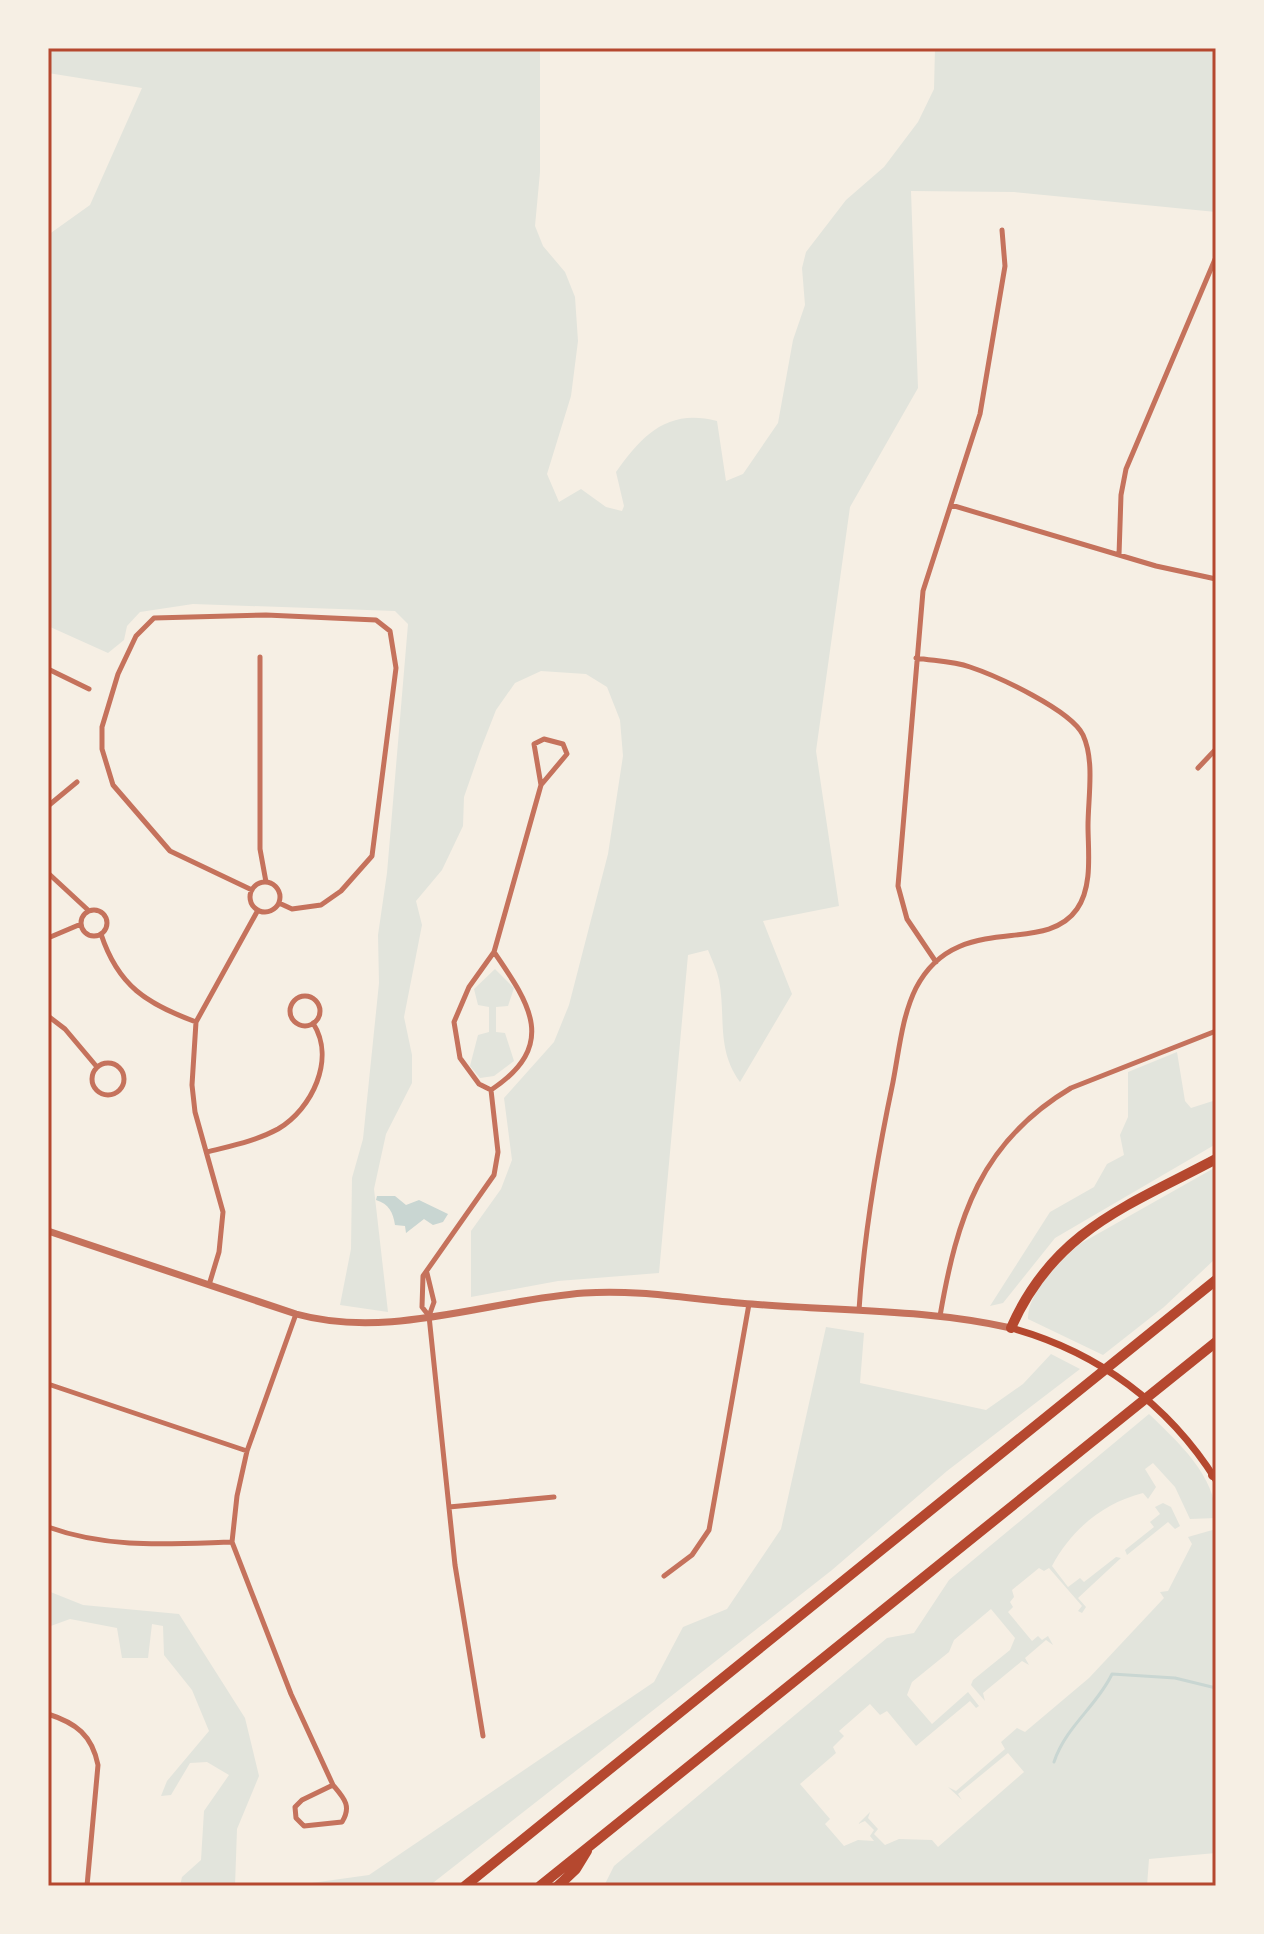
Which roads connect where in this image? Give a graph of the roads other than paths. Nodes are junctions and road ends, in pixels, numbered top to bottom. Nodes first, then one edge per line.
1 (1002, 230) dead end
2 (1216, 257) edge
3 (1205, 283) junction
4 (1216, 284) edge
5 (951, 505) junction
6 (1119, 555) junction
7 (1216, 579) edge
8 (260, 657) dead end
9 (916, 658) junction
10 (48, 669) edge
11 (89, 689) dead end
12 (1216, 749) edge
13 (1198, 768) dead end
14 (77, 782) dead end
15 (541, 785) junction
16 (48, 806) edge
17 (48, 873) edge
18 (266, 882) junction
19 (252, 890) junction
20 (279, 903) junction
21 (88, 910) junction
22 (258, 910) junction
23 (81, 924) junction
24 (101, 934) junction
25 (48, 938) edge
26 (494, 952) junction
27 (936, 962) junction
28 (48, 1016) edge
29 (196, 1022) junction
30 (313, 1023) junction
31 (1216, 1031) edge
32 (97, 1067) junction
33 (491, 1090) junction
34 (207, 1152) junction
35 (1216, 1159) edge
36 (48, 1231) edge
37 (427, 1273) junction
38 (1216, 1280) edge
39 (209, 1285) junction
40 (749, 1304) junction
41 (858, 1311) junction
42 (296, 1314) junction
43 (429, 1316) junction
44 (940, 1316) junction
45 (1011, 1328) junction
46 (1216, 1342) edge
47 (48, 1384) edge
48 (247, 1451) junction
49 (1215, 1476) edge
50 (554, 1497) dead end
51 (449, 1507) junction
52 (48, 1527) edge
53 (232, 1542) junction
54 (664, 1576) dead end
55 (48, 1714) edge
56 (483, 1736) dead end
57 (333, 1785) junction
58 (589, 1847) junction
59 (87, 1886) edge
60 (465, 1886) edge
61 (540, 1886) edge
62 (558, 1886) edge

1 - 5 street
2 - 3 street
3 - 4 street
3 - 6 street
5 - 6 street
5 - 9 street
6 - 7 street
8 - 18 street
9 - 27 street
9 - 27 street
10 - 11 street
12 - 13 street
14 - 16 street
15 - 15 street
15 - 26 street
17 - 21 street
18 - 19 street
18 - 20 street
19 - 20 street
19 - 22 street
20 - 22 street
21 - 23 street
21 - 24 street
22 - 29 street
23 - 24 street
23 - 25 street
24 - 29 street
26 - 33 street
26 - 33 street
27 - 41 street
28 - 32 street
29 - 34 street
30 - 30 street
30 - 34 street
31 - 44 street
32 - 32 street
33 - 37 street
34 - 39 street
35 - 45 highway
36 - 39 street
37 - 43 street
37 - 43 street
38 - 60 highway
39 - 42 street
40 - 41 street
40 - 43 street
40 - 54 street
41 - 44 street
42 - 43 street
42 - 48 street
43 - 51 street
44 - 45 street
45 - 49 main road
46 - 58 highway
47 - 48 street
48 - 53 street
50 - 51 street
51 - 56 street
52 - 53 street
53 - 57 street
55 - 59 street
57 - 57 street
58 - 61 highway
58 - 62 highway

